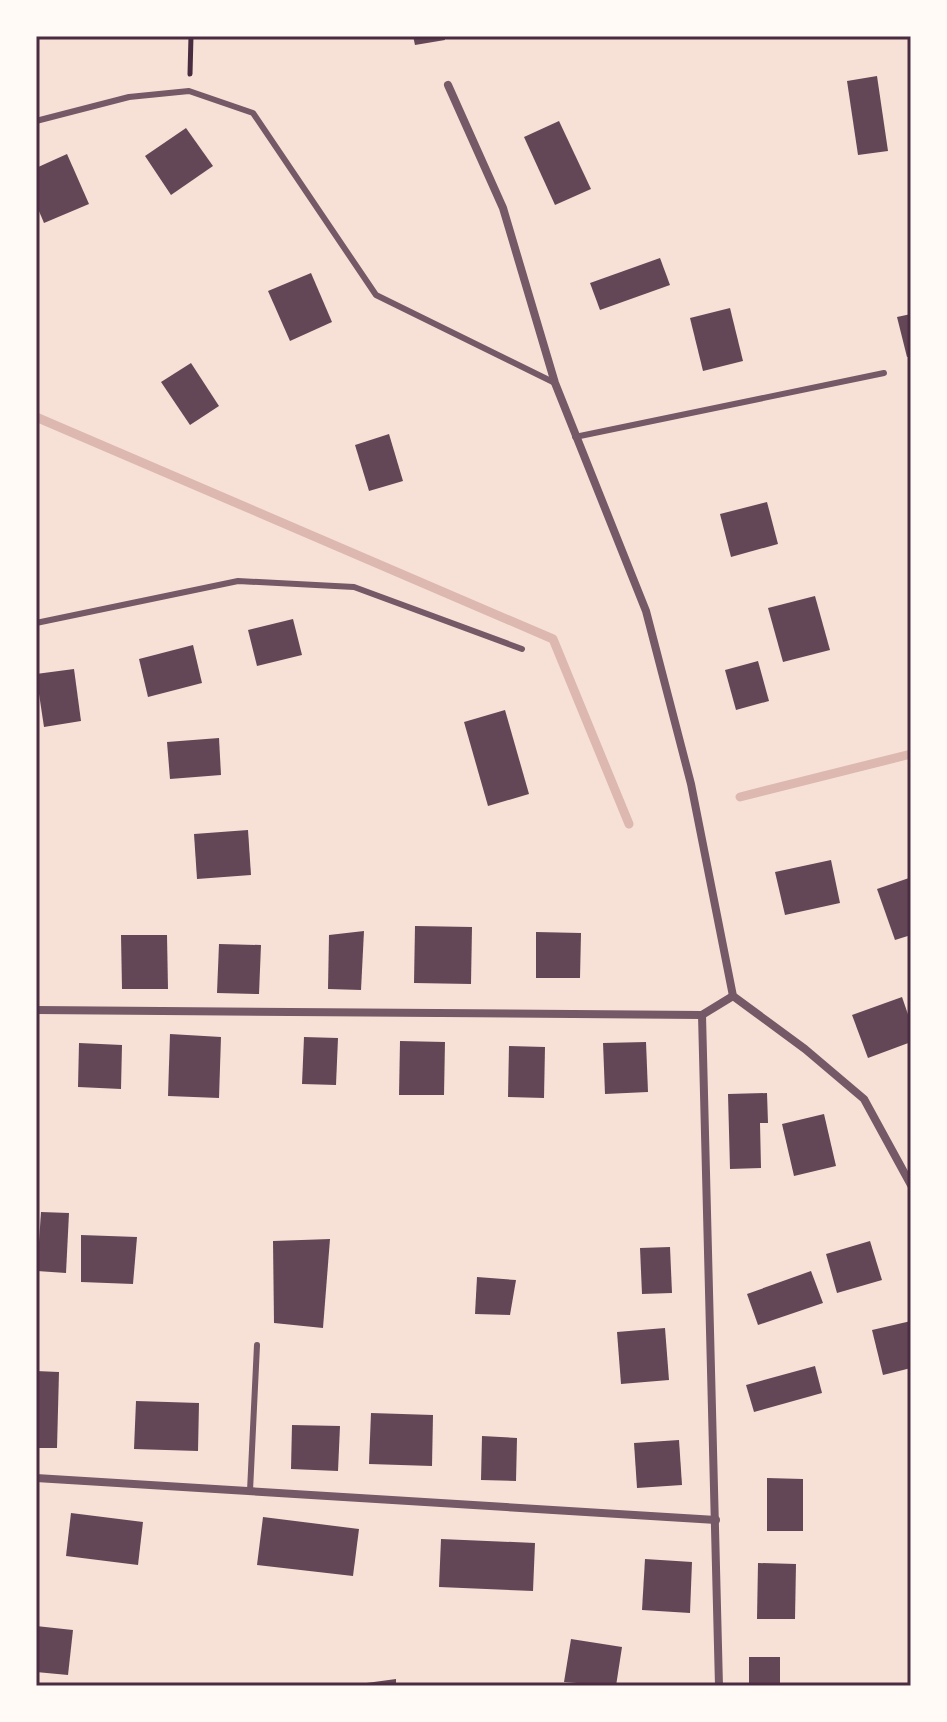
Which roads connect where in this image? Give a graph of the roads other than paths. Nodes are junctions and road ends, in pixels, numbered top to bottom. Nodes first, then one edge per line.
1 (448, 85) dead end
2 (36, 121) edge
3 (884, 373) dead end
4 (555, 383) junction
5 (575, 437) junction
6 (36, 623) edge
7 (522, 649) dead end
8 (733, 996) junction
9 (36, 1010) edge
10 (702, 1015) junction
11 (911, 1185) edge
12 (257, 1345) dead end
13 (36, 1478) edge
14 (250, 1491) junction
15 (716, 1520) junction
16 (719, 1686) edge

1 - 4 street
2 - 4 lane
3 - 5 lane
4 - 5 street
5 - 8 street
6 - 7 lane
8 - 10 street
8 - 11 street
9 - 10 street
10 - 15 street
12 - 14 lane
13 - 14 street
14 - 15 street
15 - 16 street

